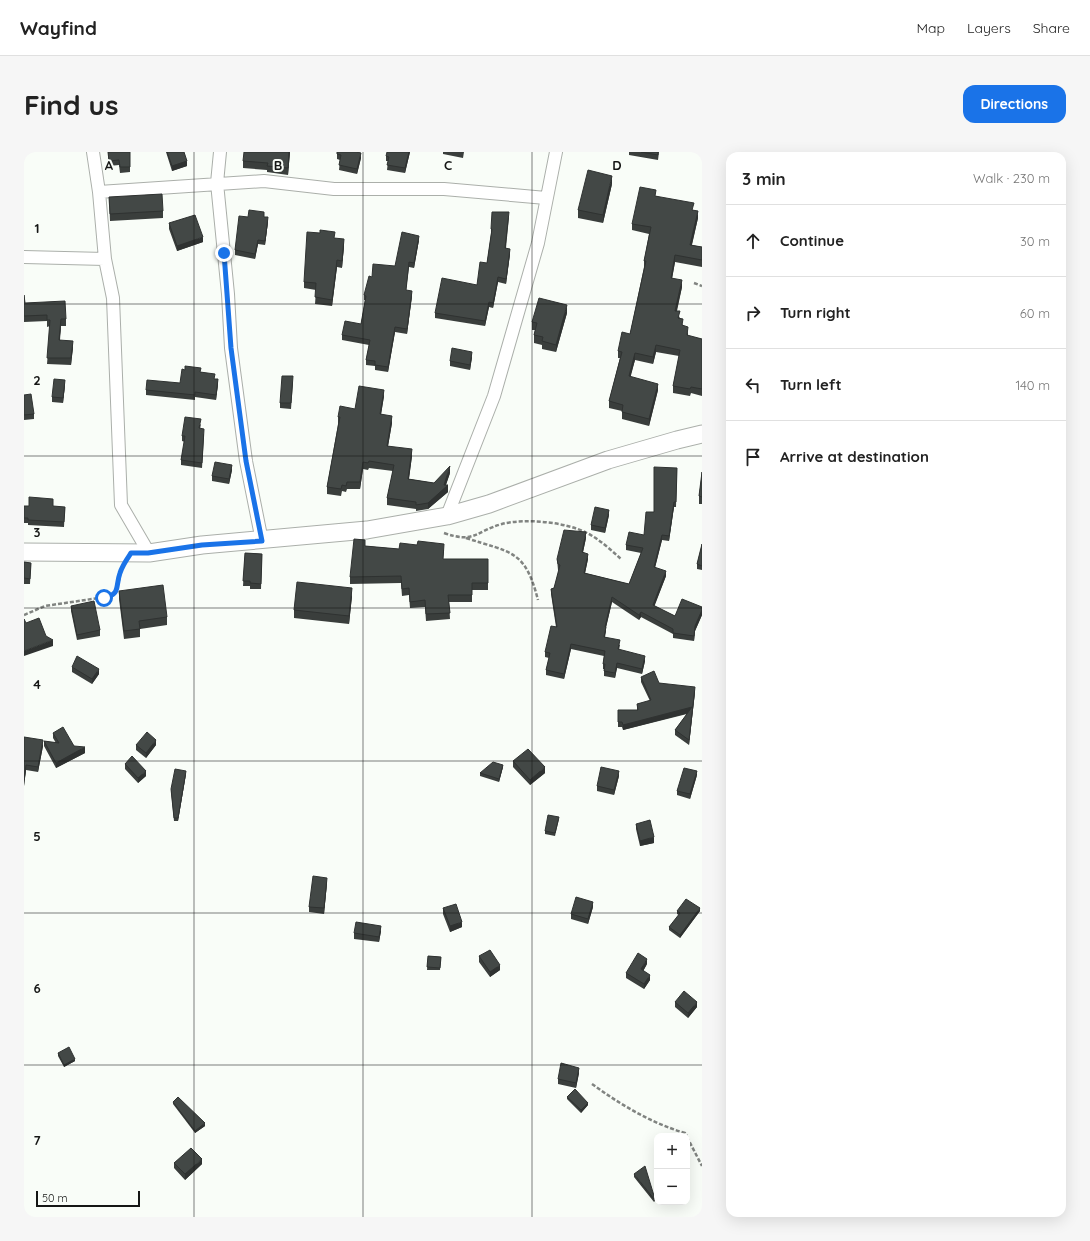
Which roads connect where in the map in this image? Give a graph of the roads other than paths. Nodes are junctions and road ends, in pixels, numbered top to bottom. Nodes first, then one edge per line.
1 (92, 152) edge
2 (220, 152) edge
3 (556, 152) edge
4 (217, 183) junction
5 (99, 192) junction
6 (546, 198) junction
7 (24, 257) edge
8 (105, 259) junction
9 (702, 434) edge
10 (447, 516) junction
11 (262, 541) junction
12 (24, 552) edge
13 (148, 553) junction

1 - 5 street
2 - 4 street
3 - 6 street
4 - 5 street
4 - 6 street
4 - 11 street
5 - 8 street
6 - 10 street
7 - 8 street
8 - 13 street
9 - 10 street
10 - 11 street
11 - 13 street
12 - 13 street

